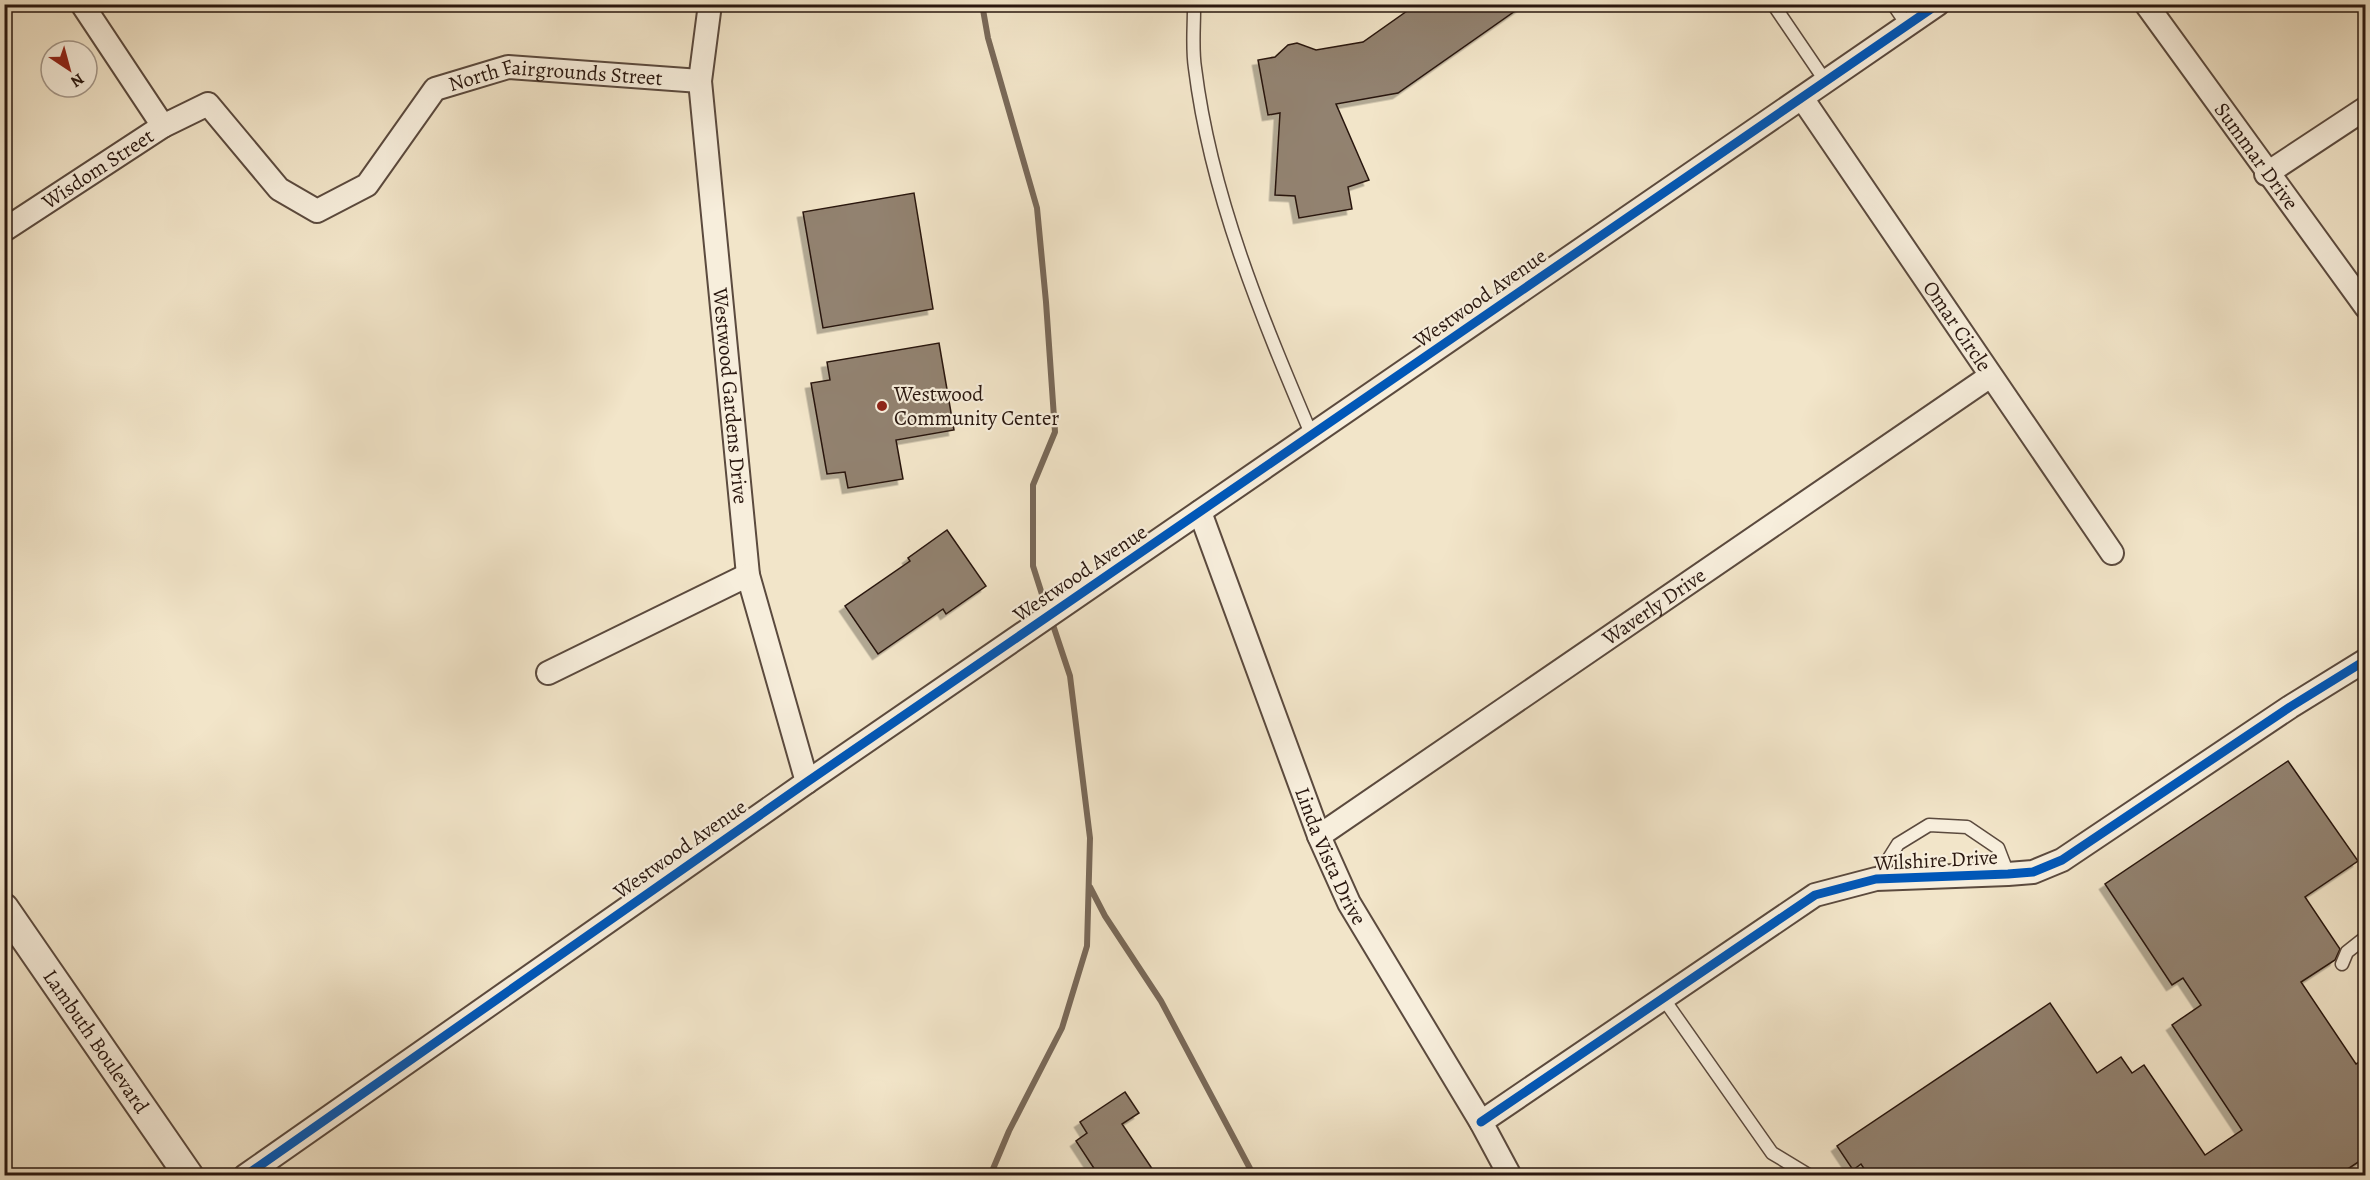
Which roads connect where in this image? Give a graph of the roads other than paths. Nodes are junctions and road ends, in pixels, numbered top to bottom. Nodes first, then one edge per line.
1 (82, 4) edge
2 (710, 4) edge
3 (1773, 4) edge
4 (1893, 4) edge
5 (1938, 4) edge
6 (2146, 4) edge
7 (1199, 6) edge
8 (1908, 26) junction
9 (700, 81) junction
10 (1826, 82) junction
11 (1802, 98) junction
12 (2366, 108) edge
13 (163, 126) junction
14 (2266, 174) junction
15 (4, 230) edge
16 (2366, 307) edge
17 (1989, 377) junction
18 (1312, 436) junction
19 (1200, 512) junction
20 (2112, 554) dead end
21 (748, 575) junction
22 (2366, 660) edge
23 (548, 674) dead end
24 (807, 782) junction
25 (1319, 836) junction
26 (2008, 874) junction
27 (1876, 879) junction
28 (4, 908) edge
29 (2366, 937) edge
30 (2342, 964) dead end
31 (1663, 998) junction
32 (1481, 1122) junction
33 (189, 1176) edge
34 (245, 1176) edge
35 (1509, 1176) edge
36 (1810, 1176) edge

1 - 13 street
2 - 9 street, Westwood Gardens Drive
3 - 10 lane
4 - 8 lane
5 - 8 street, Westwood Avenue
6 - 14 street, Summar Drive
7 - 18 lane
8 - 10 street, Westwood Avenue
9 - 13 street, North Fairgrounds Street
9 - 21 street, Westwood Gardens Drive
10 - 11 street, Westwood Avenue
11 - 17 street, Omar Circle
11 - 18 street, Westwood Avenue
12 - 14 street
13 - 15 street, Wisdom Street
14 - 16 street, Summar Drive
17 - 20 street, Omar Circle
17 - 25 street, Waverly Drive
18 - 19 street, Westwood Avenue
19 - 24 street, Westwood Avenue
19 - 25 street, Linda Vista Drive
21 - 23 street
21 - 24 street, Westwood Gardens Drive
22 - 26 street, Wilshire Drive
24 - 34 street, Westwood Avenue
25 - 32 street, Linda Vista Drive
26 - 27 street, Wilshire Drive
26 - 27 lane
27 - 31 street, Wilshire Drive
28 - 33 street, Lambuth Boulevard
29 - 30 lane
31 - 32 street, Wilshire Drive
31 - 36 lane
32 - 35 street, Linda Vista Drive

